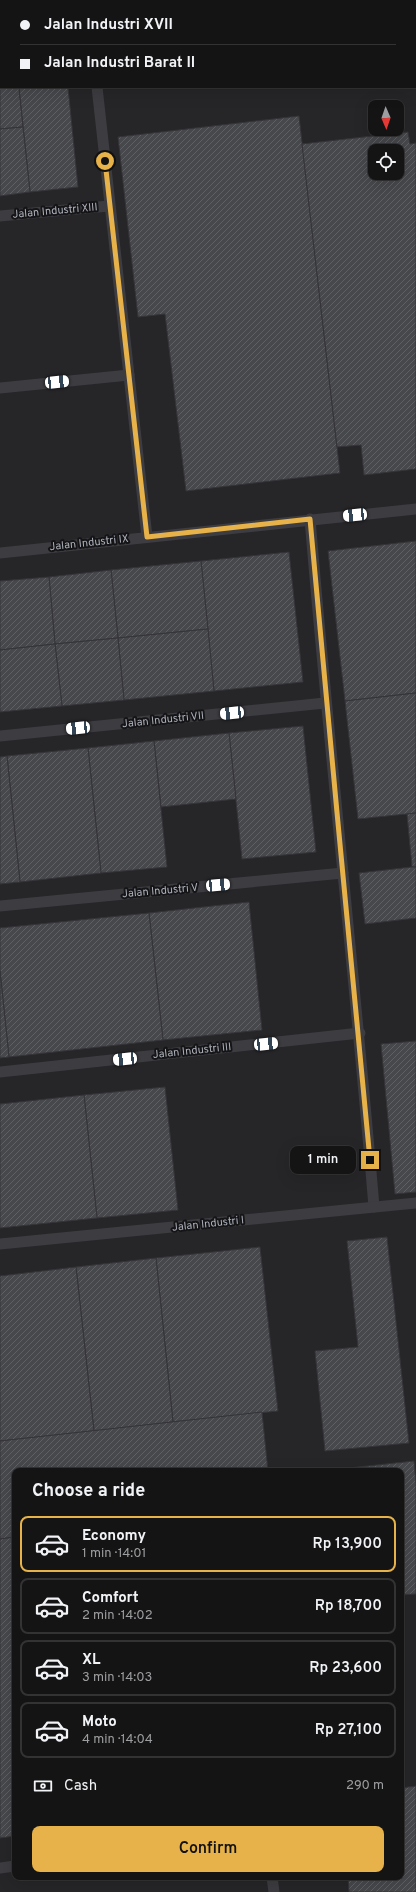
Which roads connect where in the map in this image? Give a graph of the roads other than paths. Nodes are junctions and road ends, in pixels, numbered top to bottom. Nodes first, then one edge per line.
1 (97, 88) edge
2 (109, 206) junction
3 (0, 216) edge
4 (129, 376) junction
5 (0, 388) edge
6 (416, 509) edge
7 (310, 519) junction
8 (147, 537) junction
9 (0, 553) edge
10 (325, 703) junction
11 (0, 736) edge
12 (343, 873) junction
13 (0, 906) edge
14 (360, 1033) junction
15 (0, 1072) edge
16 (416, 1203) edge
17 (374, 1207) junction
18 (0, 1244) edge
19 (12, 1866) edge
20 (0, 1868) edge
21 (272, 1880) edge
22 (274, 1892) edge

1 - 2 lane
2 - 3 lane, Jalan Industri XIII
2 - 4 lane
4 - 5 lane
4 - 8 lane
6 - 7 lane, Jalan Industri IX
7 - 8 lane, Jalan Industri IX
7 - 10 lane
8 - 9 lane, Jalan Industri IX
10 - 11 lane, Jalan Industri VII
10 - 12 lane
12 - 13 lane, Jalan Industri V
12 - 14 lane
14 - 15 lane, Jalan Industri III
14 - 17 lane
16 - 17 lane, Jalan Industri I
17 - 18 lane, Jalan Industri I
19 - 20 lane
21 - 22 lane

